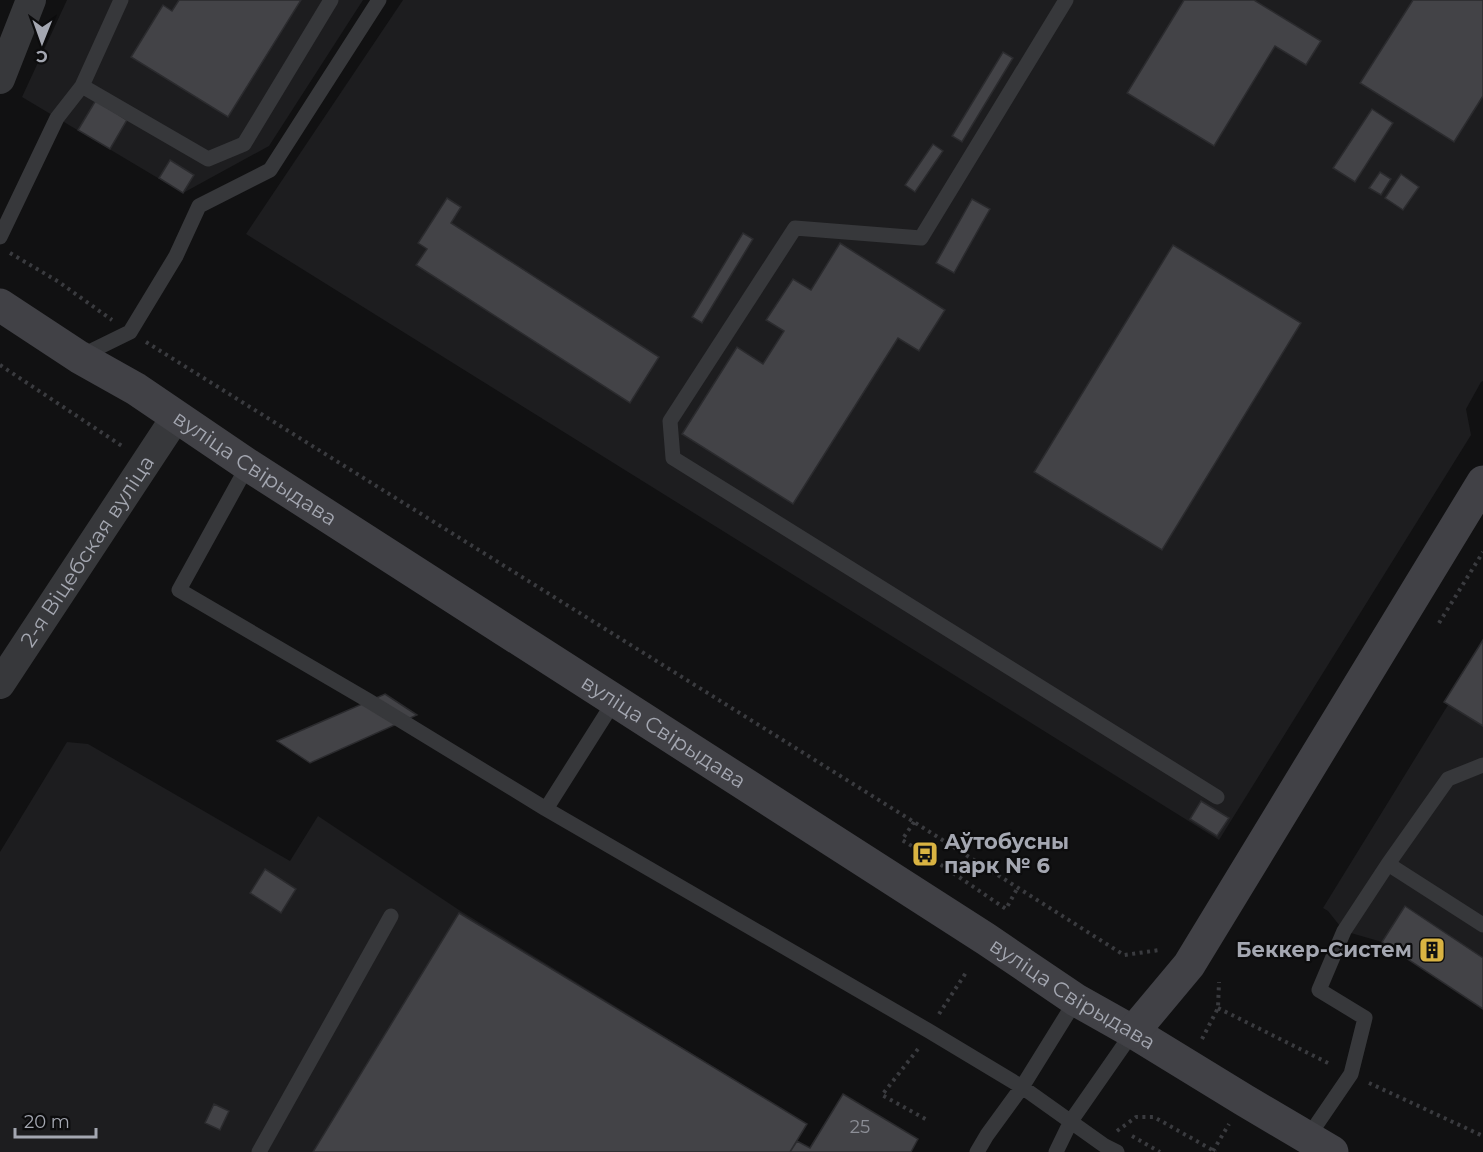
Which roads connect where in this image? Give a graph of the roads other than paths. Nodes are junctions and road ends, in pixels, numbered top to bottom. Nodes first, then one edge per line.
1 (31, 0) edge
2 (121, 0) edge
3 (331, 0) edge
4 (380, 0) edge
5 (1066, 0) edge
6 (0, 79) edge
7 (82, 86) junction
8 (0, 237) edge
9 (0, 305) edge
10 (79, 357) junction
11 (176, 417) junction
12 (248, 465) junction
13 (1483, 482) edge
14 (0, 684) edge
15 (615, 700) junction
16 (1483, 765) edge
17 (1217, 797) dead end
18 (546, 809) junction
19 (1388, 864) junction
20 (391, 916) dead end
21 (1483, 925) edge
22 (1076, 1000) junction
23 (1133, 1032) junction
24 (1022, 1087) junction
25 (1071, 1121) junction
26 (1320, 1144) edge
27 (1111, 1149) edge
28 (259, 1152) edge
29 (977, 1152) edge
30 (1056, 1152) edge

1 - 6 street
2 - 7 lane
3 - 7 lane
4 - 10 lane
5 - 17 lane
7 - 8 lane
9 - 10 main road, вуліца Свірыдава
10 - 11 main road, вуліца Свірыдава
11 - 12 main road, вуліца Свірыдава
11 - 14 street, 2-я Віцебская вуліца
12 - 15 main road, вуліца Свірыдава
12 - 18 lane
13 - 23 main road
15 - 18 lane
15 - 22 main road, вуліца Свірыдава
16 - 19 lane
18 - 24 lane
19 - 21 lane
19 - 26 lane
20 - 28 lane
22 - 23 main road, вуліца Свірыдава
22 - 24 lane
23 - 25 lane
23 - 26 main road, вуліца Свірыдава
24 - 25 lane
24 - 29 lane
25 - 27 lane
25 - 30 lane

